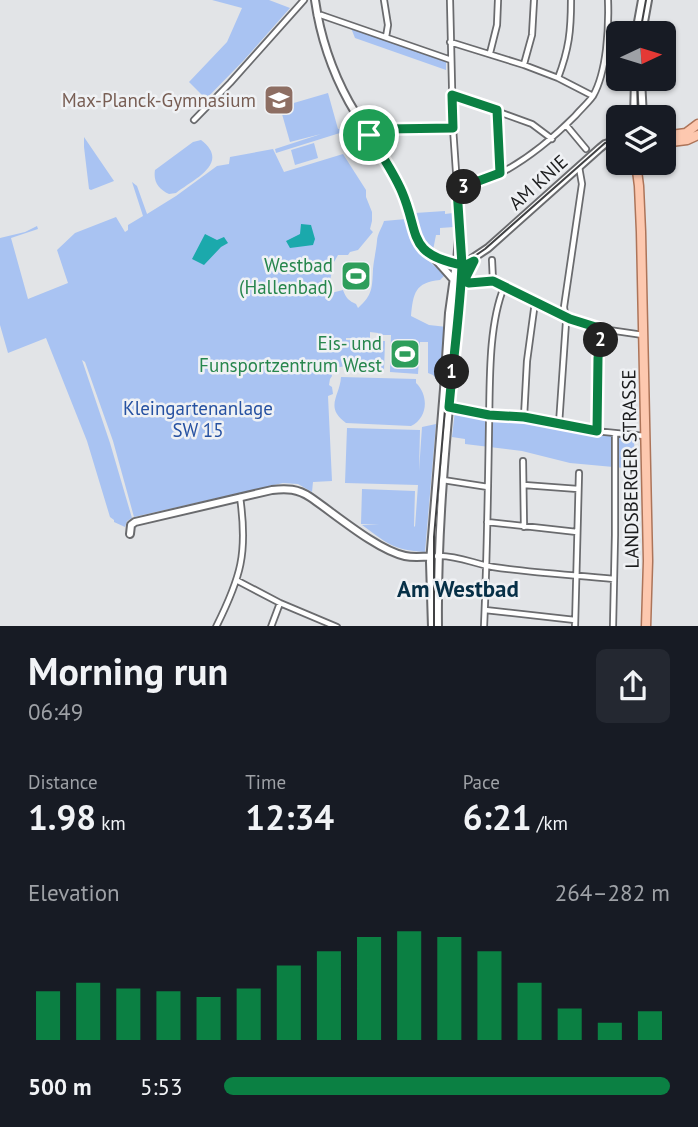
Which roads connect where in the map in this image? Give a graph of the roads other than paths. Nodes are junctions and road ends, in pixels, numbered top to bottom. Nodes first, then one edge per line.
1 (304, 0) edge
2 (315, 0) edge
3 (384, 0) edge
4 (450, 0) edge
5 (498, 0) edge
6 (534, 0) edge
7 (571, 0) edge
8 (608, 0) edge
9 (642, 0) edge
10 (648, 0) edge
11 (317, 16) junction
12 (638, 21) edge
13 (644, 21) edge
14 (386, 37) junction
15 (450, 42) junction
16 (490, 53) junction
17 (451, 60) junction
18 (524, 65) junction
19 (558, 78) junction
20 (452, 95) junction
21 (593, 96) junction
22 (497, 110) junction
23 (194, 120) dead end
24 (698, 124) edge
25 (566, 125) junction
26 (453, 128) junction
27 (676, 134) edge
28 (369, 135) junction
29 (698, 135) edge
30 (552, 139) junction
31 (676, 142) edge
32 (606, 144) edge
33 (586, 149) dead end
34 (579, 167) junction
35 (500, 173) junction
36 (640, 175) edge
37 (457, 189) junction
38 (482, 252) junction
39 (432, 256) junction
40 (492, 260) dead end
41 (462, 265) junction
42 (453, 279) junction
43 (493, 281) junction
44 (463, 285) junction
45 (504, 287) junction
46 (535, 302) junction
47 (564, 316) junction
48 (602, 329) junction
49 (643, 335) junction
50 (449, 407) junction
51 (489, 415) junction
52 (524, 417) junction
53 (559, 424) junction
54 (597, 431) junction
55 (615, 433) junction
56 (645, 436) junction
57 (523, 461) dead end
58 (579, 473) dead end
59 (443, 480) junction
60 (524, 485) junction
61 (488, 487) junction
62 (578, 489) junction
63 (240, 498) junction
64 (487, 522) junction
65 (524, 527) junction
66 (577, 532) junction
67 (130, 534) dead end
68 (438, 556) junction
69 (430, 557) junction
70 (485, 566) junction
71 (576, 576) junction
72 (614, 579) junction
73 (237, 581) junction
74 (281, 603) junction
75 (485, 610) junction
76 (575, 623) edge
77 (216, 626) edge
78 (271, 626) edge
79 (337, 626) edge
80 (432, 626) edge
81 (438, 626) edge
82 (484, 626) edge
83 (612, 626) edge
84 (646, 626) edge

1 - 23 street
2 - 11 main road
3 - 14 street
4 - 15 street
5 - 16 street
6 - 18 street
7 - 19 street
8 - 21 street
9 - 12 main road
10 - 13 main road
11 - 14 street
11 - 28 main road
14 - 17 street
15 - 16 street
15 - 17 street
16 - 18 street
17 - 20 street
18 - 19 street
19 - 21 street
20 - 22 street
20 - 26 street
21 - 25 street
22 - 30 street
22 - 35 street
24 - 27 main road
25 - 30 street
25 - 33 street, AM KNIE
26 - 28 street
26 - 37 street
28 - 39 main road
29 - 31 main road
30 - 35 street
32 - 34 main road, AM KNIE
34 - 38 main road, AM KNIE
34 - 47 street
35 - 37 street
36 - 49 main road, LANDSBERGER STRASSE
37 - 41 street
38 - 41 main road, AM KNIE
38 - 41 main road, AM KNIE
39 - 41 main road
39 - 42 main road
40 - 43 street
41 - 42 main road
41 - 44 main road
42 - 69 main road
43 - 44 street
43 - 45 street
44 - 50 main road
45 - 46 street
45 - 51 street
46 - 47 street
46 - 52 street
47 - 48 street
47 - 53 street
48 - 49 street
48 - 54 street
49 - 56 main road, LANDSBERGER STRASSE
50 - 51 street
50 - 59 main road
51 - 52 street
51 - 61 street
52 - 53 street
53 - 54 street
54 - 55 street
55 - 56 street
55 - 72 street
56 - 84 main road, LANDSBERGER STRASSE
57 - 60 street
58 - 62 street
59 - 61 street
59 - 68 main road
60 - 62 street
60 - 65 street
61 - 64 street
62 - 66 street
63 - 67 main road
63 - 69 main road
63 - 73 street
64 - 65 street
64 - 70 street
65 - 66 street
66 - 71 street
68 - 69 main road
68 - 70 street
68 - 81 main road
69 - 80 main road
70 - 71 street
70 - 75 street
71 - 72 street
71 - 76 street
72 - 83 street
73 - 74 street
73 - 77 street
74 - 78 street
74 - 79 street
75 - 76 street
75 - 82 street

